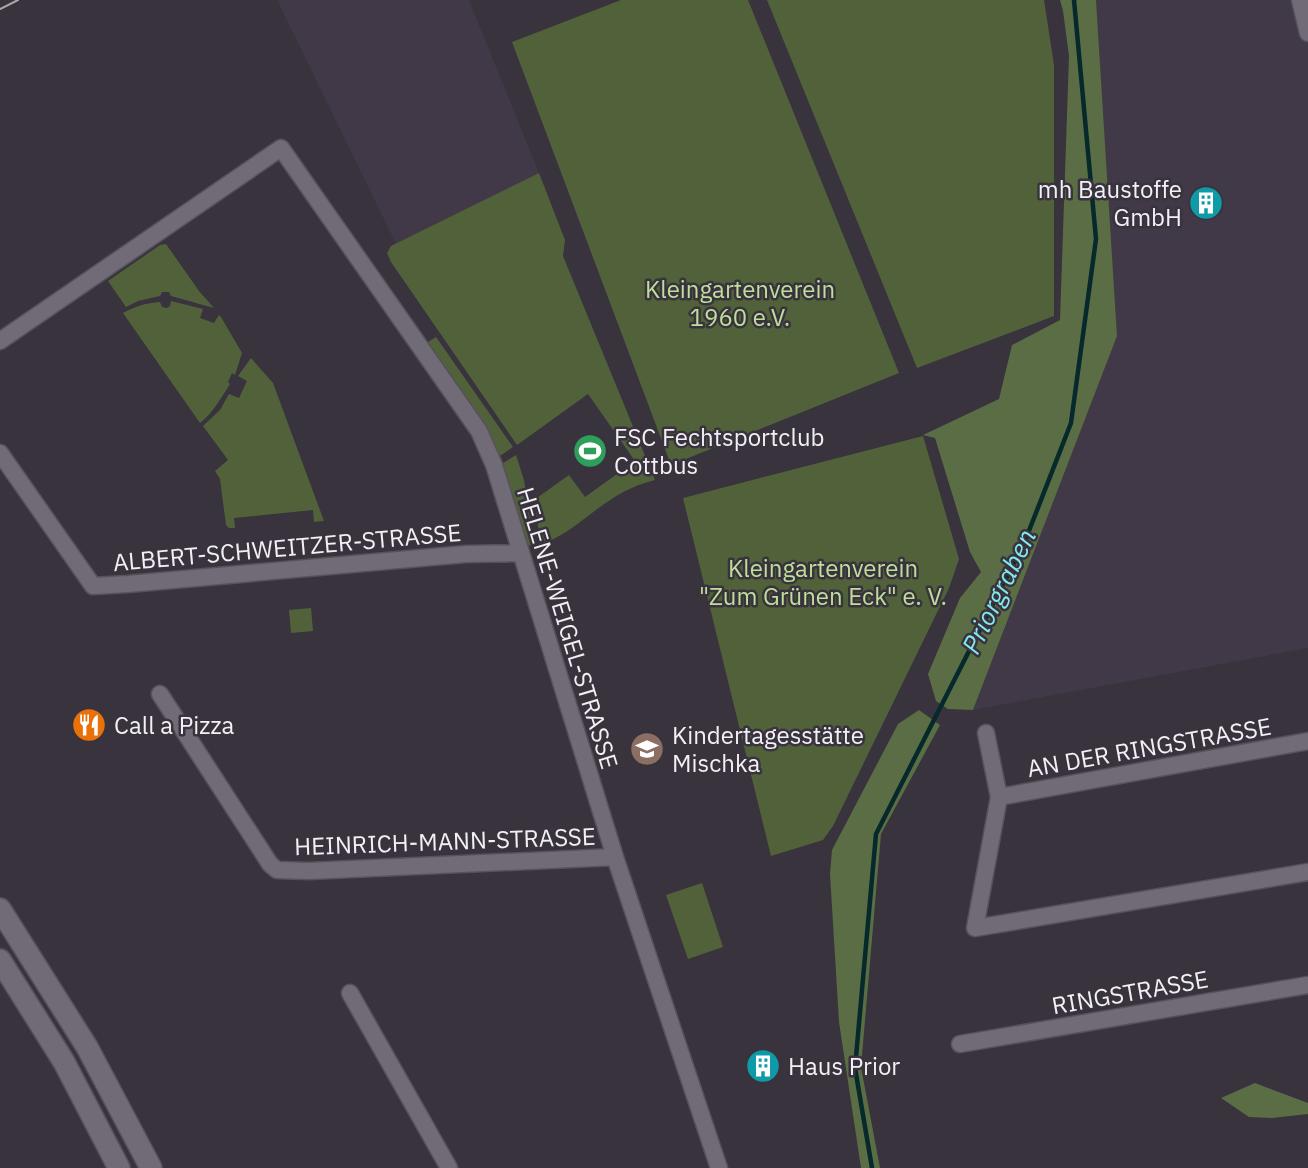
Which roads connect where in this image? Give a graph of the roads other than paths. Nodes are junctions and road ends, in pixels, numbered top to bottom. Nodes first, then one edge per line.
1 (1300, 0) edge
2 (1308, 33) edge
3 (0, 341) edge
4 (0, 453) edge
5 (520, 553) junction
6 (160, 694) dead end
7 (986, 733) dead end
8 (1308, 741) edge
9 (999, 797) junction
10 (615, 857) junction
11 (1308, 872) edge
12 (0, 909) edge
13 (0, 960) edge
14 (1308, 985) edge
15 (350, 993) dead end
16 (960, 1044) dead end
17 (119, 1168) edge
18 (151, 1168) edge
19 (449, 1168) edge
20 (719, 1168) edge

1 - 2 street
3 - 5 street, HELENE-WEIGEL-STRASSE
4 - 5 street, ALBERT-SCHWEITZER-STRASSE
5 - 10 street, HELENE-WEIGEL-STRASSE
6 - 10 street, HEINRICH-MANN-STRASSE
7 - 9 street, AN DER RINGSTRASSE
8 - 9 street, AN DER RINGSTRASSE
9 - 11 street, AN DER RINGSTRASSE
10 - 20 street, HELENE-WEIGEL-STRASSE
12 - 18 main road
13 - 17 main road
14 - 16 street, RINGSTRASSE
15 - 19 street

